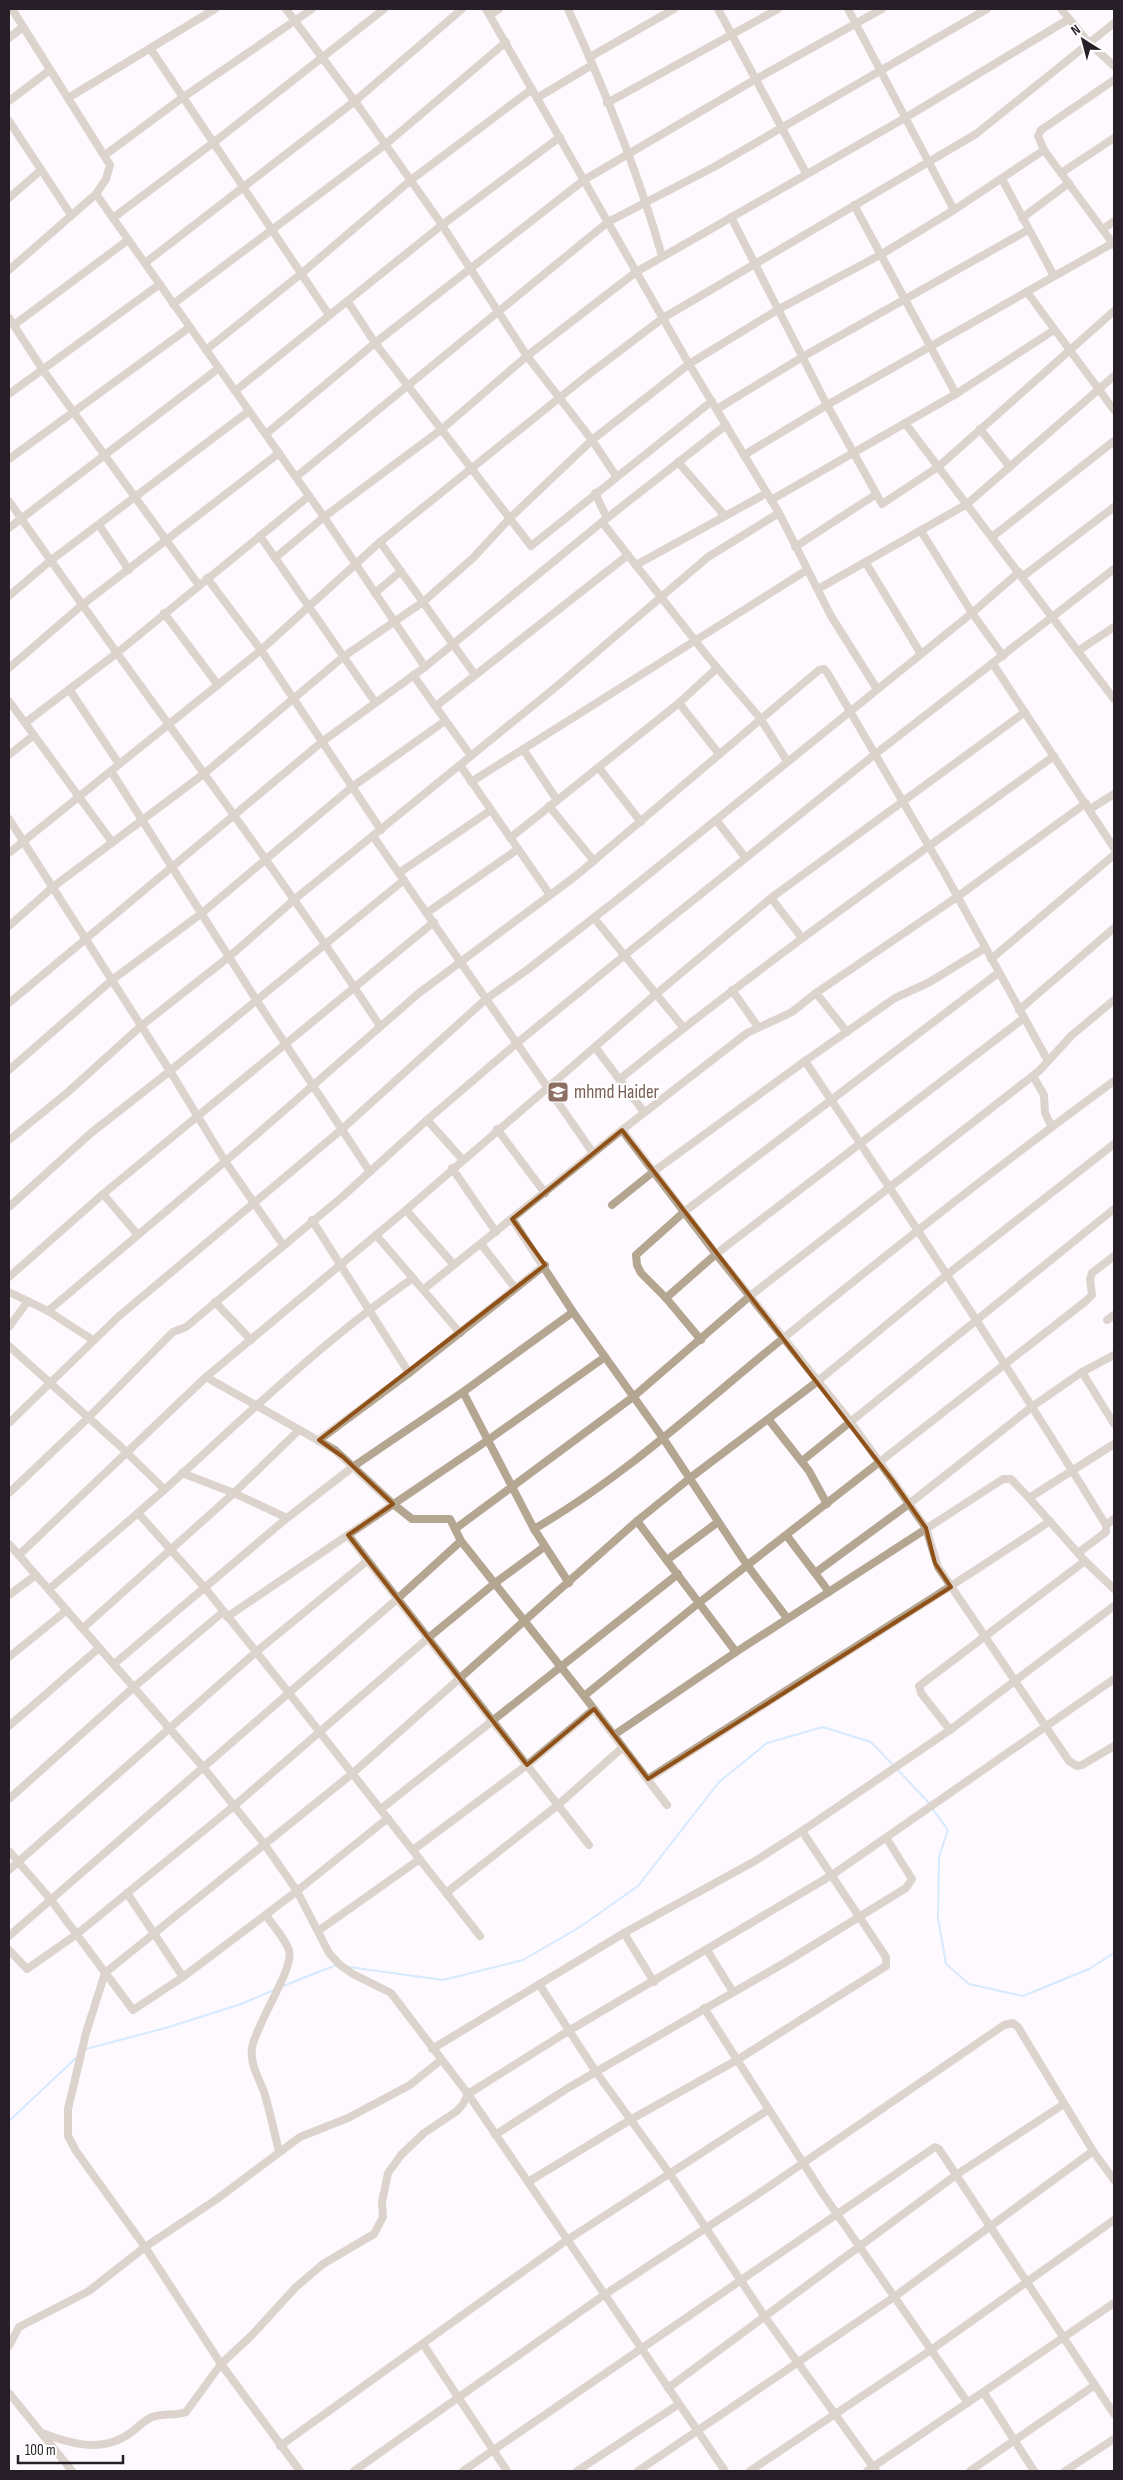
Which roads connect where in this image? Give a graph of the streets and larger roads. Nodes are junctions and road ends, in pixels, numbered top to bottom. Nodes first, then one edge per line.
1 (12, 9) edge
2 (215, 9) edge
3 (286, 9) edge
4 (312, 9) edge
5 (462, 9) edge
6 (499, 9) edge
7 (568, 9) edge
8 (674, 9) edge
9 (718, 9) edge
10 (778, 9) edge
11 (848, 9) edge
12 (882, 9) edge
13 (988, 9) edge
14 (1061, 9) edge
15 (379, 10) edge
16 (488, 12) edge
17 (1069, 20) junction
18 (294, 21) junction
19 (856, 23) junction
20 (1114, 23) edge
21 (24, 28) junction
22 (732, 35) junction
23 (9, 38) edge
24 (506, 42) junction
25 (1089, 43) junction
26 (150, 48) junction
27 (322, 58) junction
28 (591, 61) junction
29 (1114, 66) edge
30 (50, 70) junction
31 (880, 70) junction
32 (756, 79) junction
33 (1114, 80) edge
34 (532, 89) junction
35 (68, 98) junction
36 (182, 98) junction
37 (537, 98) junction
38 (9, 101) edge
39 (355, 101) junction
40 (607, 103) junction
41 (905, 118) junction
42 (10, 127) edge
43 (782, 128) junction
44 (560, 137) junction
45 (1114, 140) edge
46 (213, 143) junction
47 (386, 144) junction
48 (1044, 150) junction
49 (105, 155) junction
50 (627, 155) junction
51 (928, 162) junction
52 (41, 170) junction
53 (806, 173) junction
54 (1061, 173) junction
55 (1002, 179) junction
56 (411, 180) junction
57 (584, 180) junction
58 (1069, 183) junction
59 (243, 186) junction
60 (96, 194) junction
61 (9, 198) edge
62 (647, 203) junction
63 (854, 205) junction
64 (954, 210) junction
65 (71, 215) junction
66 (731, 217) junction
67 (113, 218) junction
68 (1022, 218) junction
69 (1114, 221) edge
70 (608, 222) junction
71 (442, 225) junction
72 (1103, 229) junction
73 (273, 230) junction
74 (1028, 230) junction
75 (128, 240) junction
76 (1113, 244) edge
77 (882, 254) junction
78 (662, 256) junction
79 (145, 263) junction
80 (755, 264) junction
81 (470, 269) junction
82 (9, 270) edge
83 (636, 272) junction
84 (302, 273) junction
85 (1054, 276) junction
86 (160, 284) junction
87 (1027, 292) junction
88 (906, 299) junction
89 (348, 302) junction
90 (173, 304) junction
91 (780, 310) junction
92 (498, 311) junction
93 (1114, 311) edge
94 (329, 316) junction
95 (663, 318) junction
96 (11, 322) edge
97 (190, 327) junction
98 (1054, 330) junction
99 (375, 343) junction
100 (932, 346) junction
101 (206, 350) junction
102 (1069, 351) junction
103 (527, 356) junction
104 (804, 356) junction
105 (689, 364) junction
106 (219, 368) junction
107 (43, 370) junction
108 (1114, 376) edge
109 (409, 386) junction
110 (1098, 389) junction
111 (235, 391) junction
112 (9, 394) edge
113 (956, 394) junction
114 (559, 398) junction
115 (712, 401) junction
116 (826, 405) junction
117 (717, 409) junction
118 (1114, 410) edge
119 (249, 411) junction
120 (73, 412) junction
121 (906, 423) junction
122 (726, 425) junction
123 (442, 429) junction
124 (980, 429) junction
125 (266, 434) junction
126 (592, 440) junction
127 (1114, 441) edge
128 (279, 453) junction
129 (853, 453) junction
130 (744, 455) junction
131 (105, 457) junction
132 (9, 459) edge
133 (678, 462) junction
134 (1010, 466) junction
135 (938, 467) junction
136 (472, 468) junction
137 (616, 476) junction
138 (296, 477) junction
139 (594, 493) junction
140 (876, 495) junction
141 (309, 496) junction
142 (769, 496) junction
143 (135, 498) junction
144 (9, 501) edge
145 (967, 504) junction
146 (1113, 510) edge
147 (779, 513) junction
148 (725, 516) junction
149 (324, 517) junction
150 (510, 518) junction
151 (21, 519) junction
152 (604, 520) junction
153 (99, 525) junction
154 (9, 528) edge
155 (921, 531) junction
156 (260, 536) junction
157 (992, 537) junction
158 (166, 542) junction
159 (380, 542) junction
160 (795, 547) junction
161 (628, 555) junction
162 (275, 558) junction
163 (50, 561) junction
164 (866, 563) junction
165 (355, 564) junction
166 (636, 565) junction
167 (1114, 569) edge
168 (129, 570) junction
169 (807, 570) junction
170 (401, 571) junction
171 (1020, 575) junction
172 (207, 578) junction
173 (198, 584) junction
174 (818, 588) junction
175 (375, 593) junction
176 (9, 596) edge
177 (662, 597) junction
178 (423, 602) junction
179 (82, 605) junction
180 (308, 606) junction
181 (164, 613) junction
182 (972, 613) junction
183 (1052, 617) junction
184 (395, 622) junction
185 (1114, 627) edge
186 (695, 640) junction
187 (452, 644) junction
188 (261, 650) junction
189 (1078, 651) junction
190 (117, 653) junction
191 (921, 654) junction
192 (1002, 656) junction
193 (342, 657) junction
194 (993, 664) junction
195 (425, 666) junction
196 (9, 668) edge
197 (717, 668) junction
198 (413, 675) junction
199 (475, 675) junction
200 (218, 685) junction
201 (69, 689) junction
202 (877, 689) junction
203 (1113, 694) edge
204 (293, 698) junction
205 (9, 701) edge
206 (375, 702) junction
207 (679, 703) junction
208 (436, 706) junction
209 (850, 711) junction
210 (1025, 712) junction
211 (760, 718) junction
212 (445, 720) junction
213 (25, 723) junction
214 (168, 723) junction
215 (34, 735) junction
216 (323, 741) junction
217 (523, 748) junction
218 (719, 754) junction
219 (9, 755) edge
220 (874, 755) junction
221 (471, 756) junction
222 (1054, 756) junction
223 (787, 761) junction
224 (118, 764) junction
225 (460, 765) junction
226 (599, 768) junction
227 (111, 771) junction
228 (205, 773) junction
229 (471, 782) junction
230 (352, 787) junction
231 (1114, 794) edge
232 (77, 796) junction
233 (557, 800) junction
234 (902, 802) junction
235 (549, 806) junction
236 (1088, 806) junction
237 (491, 810) junction
238 (236, 816) junction
239 (9, 819) edge
240 (143, 819) junction
241 (716, 820) junction
242 (641, 822) junction
243 (381, 830) junction
244 (373, 836) junction
245 (510, 838) junction
246 (23, 840) junction
247 (112, 842) junction
248 (929, 847) junction
249 (1114, 848) edge
250 (518, 849) junction
251 (9, 852) edge
252 (1114, 855) edge
253 (745, 857) junction
254 (267, 858) junction
255 (594, 861) junction
256 (174, 868) junction
257 (402, 877) junction
258 (53, 887) junction
259 (550, 896) junction
260 (957, 897) junction
261 (771, 898) junction
262 (296, 899) junction
263 (428, 912) junction
264 (202, 913) junction
265 (594, 918) junction
266 (434, 922) junction
267 (9, 926) edge
268 (1114, 928) edge
269 (85, 938) junction
270 (802, 938) junction
271 (326, 945) junction
272 (985, 948) junction
273 (625, 955) junction
274 (230, 956) junction
275 (991, 959) junction
276 (461, 960) junction
277 (998, 973) junction
278 (112, 980) junction
279 (354, 987) junction
280 (732, 990) junction
281 (816, 992) junction
282 (655, 995) junction
283 (486, 999) junction
284 (1114, 1000) edge
285 (257, 1001) junction
286 (9, 1003) edge
287 (1019, 1010) junction
288 (1024, 1018) junction
289 (141, 1026) junction
290 (380, 1026) junction
291 (683, 1027) junction
292 (758, 1027) junction
293 (847, 1032) junction
294 (517, 1043) junction
295 (285, 1044) junction
296 (595, 1047) junction
297 (805, 1061) junction
298 (1048, 1061) junction
299 (9, 1070) edge
300 (170, 1071) junction
301 (1033, 1076) junction
302 (620, 1079) junction
303 (1114, 1081) edge
304 (313, 1086) junction
305 (548, 1087) junction
306 (831, 1099) junction
307 (644, 1112) junction
308 (198, 1117) junction
309 (427, 1120) junction
310 (1052, 1127) junction
311 (497, 1129) junction
312 (341, 1130) junction
313 (622, 1130) junction
314 (10, 1136) edge
315 (861, 1143) junction
316 (1114, 1144) edge
317 (593, 1153) junction
318 (463, 1160) junction
319 (225, 1161) junction
320 (452, 1168) junction
321 (370, 1172) junction
322 (653, 1172) junction
323 (892, 1187) junction
324 (545, 1193) junction
325 (103, 1194) junction
326 (252, 1204) junction
327 (612, 1205) dead end
328 (9, 1207) edge
329 (1114, 1209) edge
330 (406, 1210) junction
331 (684, 1212) junction
332 (512, 1219) junction
333 (312, 1220) junction
334 (919, 1230) junction
335 (496, 1232) junction
336 (138, 1235) junction
337 (376, 1235) junction
338 (481, 1244) junction
339 (283, 1245) junction
340 (716, 1254) junction
341 (1114, 1256) edge
342 (341, 1264) junction
343 (454, 1265) junction
344 (545, 1265) junction
345 (948, 1274) junction
346 (9, 1277) edge
347 (413, 1278) junction
348 (516, 1288) junction
349 (424, 1289) junction
350 (9, 1292) edge
351 (750, 1296) junction
352 (666, 1298) junction
353 (28, 1301) junction
354 (215, 1302) junction
355 (369, 1309) junction
356 (48, 1311) junction
357 (573, 1312) junction
358 (1114, 1315) edge
359 (977, 1319) junction
360 (1107, 1320) dead end
361 (9, 1327) edge
362 (460, 1332) junction
363 (784, 1337) junction
364 (93, 1340) junction
365 (251, 1340) junction
366 (701, 1340) junction
367 (9, 1346) edge
368 (605, 1357) junction
369 (1113, 1357) edge
370 (1006, 1364) junction
371 (1082, 1372) junction
372 (409, 1373) junction
373 (206, 1377) junction
374 (818, 1381) junction
375 (49, 1383) junction
376 (463, 1392) junction
377 (633, 1397) junction
378 (254, 1406) junction
379 (1033, 1406) junction
380 (87, 1419) junction
381 (768, 1420) junction
382 (850, 1421) junction
383 (9, 1423) edge
384 (1114, 1424) edge
385 (299, 1430) junction
386 (663, 1438) junction
387 (319, 1440) junction
388 (488, 1440) junction
389 (1114, 1444) edge
390 (126, 1452) junction
391 (802, 1461) junction
392 (880, 1463) junction
393 (354, 1466) junction
394 (1071, 1470) junction
395 (182, 1473) junction
396 (690, 1478) junction
397 (164, 1489) junction
398 (512, 1489) junction
399 (9, 1493) edge
400 (234, 1493) junction
401 (1029, 1498) junction
402 (393, 1504) junction
403 (827, 1504) junction
404 (909, 1504) junction
405 (138, 1513) junction
406 (287, 1518) junction
407 (1114, 1519) edge
408 (637, 1521) junction
409 (1050, 1521) junction
410 (718, 1522) junction
411 (1106, 1525) junction
412 (926, 1528) junction
413 (455, 1529) junction
414 (534, 1529) junction
415 (348, 1535) junction
416 (787, 1536) junction
417 (461, 1541) junction
418 (9, 1544) edge
419 (544, 1547) junction
420 (171, 1549) junction
421 (1078, 1554) junction
422 (19, 1555) junction
423 (667, 1560) junction
424 (367, 1561) junction
425 (1085, 1562) junction
426 (747, 1565) junction
427 (815, 1573) junction
428 (678, 1574) junction
429 (36, 1575) junction
430 (495, 1583) junction
431 (570, 1583) junction
432 (951, 1587) junction
433 (205, 1588) junction
434 (1114, 1589) edge
435 (48, 1590) junction
436 (828, 1592) junction
437 (9, 1595) edge
438 (396, 1600) junction
439 (700, 1602) junction
440 (1114, 1606) edge
441 (67, 1610) junction
442 (225, 1615) junction
443 (787, 1618) junction
444 (526, 1622) junction
445 (82, 1628) junction
446 (984, 1637) junction
447 (428, 1639) junction
448 (99, 1648) junction
449 (256, 1652) junction
450 (736, 1652) junction
451 (9, 1657) edge
452 (114, 1664) junction
453 (561, 1666) junction
454 (460, 1679) junction
455 (1114, 1679) edge
456 (1014, 1682) junction
457 (134, 1687) junction
458 (289, 1693) junction
459 (584, 1696) junction
460 (594, 1709) junction
461 (493, 1722) junction
462 (9, 1726) edge
463 (170, 1728) junction
464 (1046, 1728) junction
465 (950, 1730) junction
466 (320, 1732) junction
467 (614, 1735) junction
468 (1114, 1746) edge
469 (623, 1747) junction
470 (527, 1765) junction
471 (204, 1767) junction
472 (353, 1773) junction
473 (648, 1779) junction
474 (9, 1799) edge
475 (558, 1805) junction
476 (667, 1805) dead end
477 (234, 1806) junction
478 (382, 1809) junction
479 (388, 1818) junction
480 (802, 1831) junction
481 (887, 1839) junction
482 (264, 1845) junction
483 (589, 1845) dead end
484 (412, 1850) junction
485 (9, 1851) edge
486 (420, 1859) junction
487 (18, 1862) junction
488 (9, 1870) edge
489 (832, 1875) junction
490 (297, 1891) junction
491 (127, 1893) junction
492 (446, 1893) junction
493 (50, 1900) junction
494 (266, 1915) junction
495 (859, 1915) junction
496 (318, 1932) junction
497 (624, 1933) junction
498 (77, 1934) junction
499 (154, 1935) junction
500 (9, 1936) edge
501 (480, 1936) dead end
502 (9, 1950) edge
503 (707, 1950) junction
504 (105, 1973) junction
505 (183, 1977) junction
506 (654, 1982) junction
507 (539, 1984) junction
508 (733, 1992) junction
509 (704, 2008) junction
510 (570, 2030) junction
511 (432, 2049) junction
512 (441, 2060) junction
513 (737, 2060) junction
514 (596, 2072) junction
515 (468, 2094) junction
516 (1064, 2104) junction
517 (768, 2110) junction
518 (630, 2120) junction
519 (495, 2135) junction
520 (279, 2151) junction
521 (1093, 2151) junction
522 (803, 2163) junction
523 (670, 2174) junction
524 (956, 2175) junction
525 (1114, 2180) edge
526 (528, 2182) junction
527 (838, 2216) junction
528 (1114, 2220) edge
529 (706, 2227) junction
530 (990, 2227) junction
531 (567, 2240) junction
532 (859, 2246) junction
533 (145, 2247) junction
534 (742, 2282) junction
535 (1027, 2283) junction
536 (604, 2295) junction
537 (894, 2297) junction
538 (1114, 2303) edge
539 (765, 2317) junction
540 (1064, 2338) junction
541 (423, 2344) junction
542 (9, 2346) edge
543 (642, 2349) junction
544 (931, 2350) junction
545 (797, 2362) junction
546 (220, 2364) junction
547 (1095, 2385) junction
548 (668, 2388) junction
549 (9, 2392) edge
550 (984, 2393) junction
551 (458, 2397) junction
552 (968, 2403) junction
553 (679, 2404) junction
554 (834, 2414) junction
555 (1114, 2414) edge
556 (697, 2431) junction
557 (42, 2433) junction
558 (1114, 2439) edge
559 (1015, 2443) junction
560 (280, 2446) junction
561 (493, 2450) junction
562 (872, 2470) edge
563 (72, 2471) edge
564 (300, 2471) edge
565 (354, 2471) edge
566 (463, 2471) edge
567 (507, 2471) edge
568 (577, 2471) edge
569 (638, 2471) edge
570 (725, 2471) edge
571 (750, 2471) edge
572 (970, 2471) edge
573 (1034, 2471) edge
574 (1065, 2471) edge

1 - 21 street
2 - 26 street
3 - 18 street
4 - 18 street
5 - 39 street
6 - 16 street
7 - 28 street
8 - 28 street
9 - 22 street
10 - 22 street
11 - 19 street
12 - 19 street
13 - 31 street
14 - 17 street
15 - 27 street
16 - 24 street
17 - 25 street
17 - 41 street
18 - 27 street
18 - 36 street
19 - 31 street
19 - 32 street
20 - 25 street
21 - 23 street
21 - 30 street
22 - 32 street
22 - 40 street
24 - 34 street
24 - 47 street
25 - 29 street
25 - 51 street
26 - 35 street
26 - 36 street
27 - 39 street
27 - 46 street
28 - 37 street
28 - 40 street
30 - 35 street
30 - 38 street
31 - 41 street
31 - 43 street
32 - 43 street
32 - 50 street
33 - 48 street
34 - 37 street
34 - 56 street
35 - 49 street
36 - 46 street
36 - 49 street
37 - 44 street
39 - 47 street
39 - 59 street
40 - 50 street
41 - 51 street
41 - 53 street
42 - 52 street
43 - 53 street
43 - 62 street
44 - 57 street
44 - 71 street
45 - 54 street
46 - 59 street
46 - 67 street
47 - 56 street
47 - 73 street
48 - 54 street
48 - 55 street
49 - 60 street
50 - 57 street
50 - 62 street
51 - 63 street
51 - 64 street
52 - 61 street
52 - 65 street
53 - 66 street
54 - 58 street
55 - 64 street
55 - 68 street
56 - 71 street
56 - 84 street
57 - 70 street
57 - 81 street
58 - 68 street
58 - 72 street
59 - 73 street
59 - 79 street
60 - 65 street
60 - 67 street
62 - 70 street
62 - 78 street
63 - 77 street
63 - 80 street
64 - 77 street
65 - 82 street
66 - 78 street
66 - 80 street
67 - 75 street
68 - 74 street
69 - 72 street
70 - 83 street
70 - 92 street
71 - 81 street
71 - 89 street
72 - 76 street
73 - 84 street
73 - 90 street
74 - 85 street
74 - 88 street
75 - 79 street
75 - 96 street
76 - 85 street
77 - 88 street
77 - 91 street
78 - 83 street
79 - 86 street
80 - 91 street
80 - 95 street
81 - 92 street
81 - 99 street
83 - 95 street
83 - 103 street
84 - 94 street
84 - 101 street
85 - 87 street
86 - 90 street
86 - 107 street
87 - 98 street
87 - 100 street
88 - 100 street
88 - 104 street
89 - 94 street
89 - 99 street
90 - 97 street
91 - 104 street
91 - 105 street
92 - 103 street
92 - 109 street
93 - 102 street
94 - 111 street
95 - 105 street
95 - 114 street
96 - 107 street
97 - 101 street
97 - 120 street
98 - 102 street
98 - 113 street
99 - 109 street
99 - 125 street
100 - 113 street
100 - 116 street
101 - 106 street
102 - 110 street
102 - 124 street
103 - 114 street
103 - 123 street
104 - 116 street
104 - 117 street
105 - 115 street
105 - 126 street
106 - 111 street
106 - 131 street
107 - 112 street
107 - 120 street
108 - 110 street
109 - 123 street
109 - 138 street
110 - 118 street
110 - 134 street
111 - 119 street
113 - 121 street
114 - 126 street
114 - 136 street
115 - 117 street
115 - 137 street
116 - 129 street
116 - 130 street
117 - 122 street
119 - 125 street
119 - 143 street
120 - 131 street
120 - 132 street
121 - 129 street
121 - 135 street
122 - 130 street
122 - 133 street
123 - 136 street
123 - 149 street
124 - 134 street
124 - 135 street
125 - 128 street
126 - 137 street
126 - 150 street
127 - 157 street
128 - 138 street
128 - 158 street
129 - 140 street
129 - 142 street
130 - 142 street
131 - 143 street
131 - 151 street
133 - 148 street
133 - 152 street
134 - 145 street
135 - 140 street
135 - 145 street
136 - 150 street
136 - 159 street
137 - 139 street
138 - 141 street
139 - 150 street
139 - 152 street
140 - 160 street
141 - 149 street
141 - 156 street
142 - 147 street
142 - 148 street
143 - 153 street
143 - 158 street
144 - 151 street
145 - 155 street
145 - 157 street
146 - 171 street
147 - 160 street
147 - 177 street
148 - 166 street
149 - 162 street
149 - 165 street
150 - 178 street
151 - 154 street
151 - 163 street
152 - 161 street
152 - 187 street
153 - 163 street
153 - 168 street
155 - 164 street
155 - 182 street
156 - 162 street
156 - 172 street
157 - 171 street
158 - 168 street
158 - 173 street
159 - 165 street
159 - 170 street
160 - 169 street
161 - 166 street
161 - 199 street
162 - 180 street
163 - 176 street
163 - 179 street
164 - 174 street
164 - 191 street
165 - 175 street
165 - 180 street
166 - 177 street
167 - 183 street
168 - 179 street
169 - 174 street
169 - 186 street
170 - 175 street
170 - 178 street
171 - 182 street
171 - 183 street
172 - 173 street
172 - 188 street
173 - 181 street
174 - 202 street
175 - 184 street
177 - 186 street
177 - 221 street
178 - 184 street
178 - 187 street
179 - 190 street
179 - 196 street
180 - 188 street
180 - 193 street
181 - 190 street
181 - 200 street
182 - 191 street
182 - 192 street
183 - 189 street
183 - 192 street
184 - 193 street
184 - 195 street
185 - 189 street
186 - 197 street
186 - 217 street
187 - 195 street
187 - 199 street
188 - 200 street
188 - 204 street
189 - 203 street
190 - 201 street
190 - 214 street
191 - 202 street
192 - 194 street
193 - 204 street
193 - 206 street
194 - 210 street
194 - 220 street
195 - 198 street
197 - 207 street
197 - 211 street
198 - 206 street
198 - 208 street
199 - 208 street
200 - 214 street
201 - 213 street
201 - 224 street
202 - 209 street
204 - 216 street
204 - 228 street
205 - 213 street
206 - 216 street
207 - 218 street
207 - 226 street
208 - 212 street
209 - 211 street
209 - 220 street
209 - 223 street
210 - 222 street
210 - 234 street
211 - 218 street
211 - 223 street
212 - 221 street
212 - 230 street
213 - 215 street
214 - 224 street
214 - 228 street
215 - 219 street
215 - 232 street
216 - 230 street
216 - 238 street
217 - 229 street
217 - 233 street
218 - 242 street
220 - 234 street
220 - 253 street
221 - 225 street
222 - 236 street
222 - 248 street
223 - 241 street
224 - 227 street
225 - 229 street
225 - 243 street
226 - 233 street
226 - 242 street
227 - 232 street
227 - 240 street
228 - 238 street
228 - 240 street
229 - 237 street
230 - 243 street
230 - 254 street
231 - 236 street
232 - 246 street
232 - 247 street
233 - 235 street
234 - 248 street
234 - 261 street
235 - 245 street
235 - 255 street
236 - 249 street
236 - 260 street
237 - 245 street
237 - 257 street
238 - 254 street
238 - 256 street
239 - 246 street
240 - 247 street
240 - 256 street
241 - 253 street
241 - 265 street
242 - 255 street
243 - 244 street
244 - 257 street
244 - 262 street
245 - 250 street
246 - 251 street
246 - 258 street
247 - 258 street
248 - 260 street
248 - 270 street
250 - 259 street
250 - 263 street
252 - 275 street
253 - 273 street
254 - 262 street
254 - 264 street
255 - 259 street
256 - 264 street
256 - 269 street
257 - 263 street
257 - 271 street
258 - 267 street
258 - 269 street
259 - 276 street
260 - 272 street
260 - 281 street
261 - 270 street
261 - 282 street
262 - 271 street
262 - 274 street
263 - 266 street
264 - 274 street
264 - 278 street
265 - 273 street
265 - 283 street
266 - 276 street
266 - 279 street
268 - 287 street
269 - 278 street
269 - 286 street
270 - 280 street
271 - 279 street
271 - 285 street
272 - 275 street
272 - 293 street
273 - 282 street
273 - 294 street
274 - 285 street
274 - 289 street
275 - 277 street
276 - 283 street
276 - 290 street
277 - 287 street
277 - 306 street
278 - 289 street
278 - 299 street
279 - 290 street
279 - 295 street
280 - 291 street
280 - 292 street
281 - 292 street
281 - 293 street
282 - 291 street
282 - 296 street
283 - 294 street
283 - 312 street
284 - 298 street
285 - 295 street
285 - 300 street
287 - 288 street
288 - 298 street
288 - 315 street
289 - 300 street
289 - 314 street
290 - 304 street
291 - 302 street
292 - 307 street
293 - 297 street
294 - 305 street
294 - 309 street
295 - 304 street
295 - 308 street
296 - 302 street
296 - 305 street
297 - 306 street
297 - 322 street
298 - 301 street
300 - 308 street
300 - 328 street
301 - 310 street
301 - 323 street
302 - 307 street
303 - 310 street
304 - 312 street
304 - 319 street
305 - 311 street
305 - 317 street
306 - 315 street
306 - 331 street
307 - 313 street
308 - 319 street
308 - 325 street
309 - 318 street
309 - 321 street
310 - 334 street
311 - 318 street
311 - 324 street
312 - 321 street
312 - 326 street
313 - 317 street
313 - 322 street
315 - 323 street
315 - 340 street
316 - 345 street
317 - 324 street
318 - 320 street
319 - 326 street
319 - 336 street
320 - 330 street
320 - 335 street
321 - 333 street
322 - 327 street
322 - 331 street
323 - 334 street
323 - 351 street
324 - 332 street
325 - 336 street
325 - 346 street
326 - 339 street
326 - 364 street
329 - 359 street
330 - 337 street
330 - 343 street
331 - 340 street
331 - 352 street
332 - 335 street
332 - 344 street
333 - 339 street
333 - 342 street
334 - 345 street
334 - 363 street
335 - 338 street
336 - 356 street
337 - 342 street
337 - 347 street
338 - 343 street
338 - 348 street
339 - 354 street
340 - 351 street
340 - 352 street
341 - 370 street
342 - 355 street
342 - 365 street
343 - 349 street
344 - 348 street
344 - 357 street
345 - 359 street
345 - 374 street
347 - 349 street
347 - 355 street
348 - 362 street
349 - 362 street
350 - 353 street
351 - 363 street
351 - 366 street
352 - 366 street
353 - 356 street
353 - 361 street
354 - 365 street
354 - 380 street
355 - 372 street
355 - 378 street
356 - 364 street
357 - 368 street
357 - 376 street
358 - 360 street
359 - 370 street
359 - 382 street
362 - 372 street
363 - 374 street
363 - 386 street
364 - 375 street
365 - 373 street
366 - 377 street
367 - 375 street
368 - 377 street
368 - 388 street
369 - 371 street
370 - 379 street
370 - 392 street
371 - 379 street
371 - 384 street
372 - 387 street
373 - 378 street
373 - 390 street
374 - 381 street
374 - 382 street
375 - 380 street
375 - 383 street
376 - 388 street
376 - 393 street
377 - 386 street
377 - 398 street
378 - 385 street
378 - 395 street
379 - 394 street
379 - 404 street
380 - 390 street
380 - 399 street
381 - 391 street
381 - 396 street
382 - 391 street
382 - 392 street
385 - 387 street
385 - 400 street
386 - 396 street
386 - 414 street
387 - 393 street
388 - 398 street
388 - 402 street
389 - 394 street
390 - 397 street
390 - 422 street
391 - 403 street
392 - 403 street
392 - 404 street
393 - 402 street
393 - 406 street
394 - 401 street
394 - 411 street
395 - 397 street
395 - 400 street
396 - 408 street
396 - 410 street
397 - 405 street
398 - 413 street
398 - 414 street
400 - 406 street
400 - 420 street
401 - 409 street
401 - 412 street
402 - 413 street
402 - 415 street
403 - 416 street
404 - 412 street
404 - 427 street
405 - 420 street
405 - 435 street
406 - 433 street
407 - 411 street
408 - 423 street
408 - 431 street
409 - 421 street
409 - 432 street
410 - 423 street
410 - 426 street
411 - 421 street
412 - 432 street
412 - 436 street
413 - 417 street
414 - 419 street
415 - 424 street
415 - 442 street
416 - 426 street
416 - 427 street
417 - 430 street
417 - 438 street
418 - 422 street
419 - 430 street
419 - 431 street
420 - 433 street
420 - 445 street
421 - 425 street
422 - 429 street
423 - 428 street
424 - 438 street
424 - 449 street
425 - 434 street
425 - 446 street
426 - 439 street
426 - 443 street
427 - 436 street
428 - 439 street
428 - 453 street
429 - 435 street
429 - 437 street
430 - 444 street
430 - 447 street
431 - 444 street
432 - 446 street
432 - 473 street
433 - 442 street
433 - 452 street
435 - 441 street
436 - 443 street
438 - 447 street
438 - 458 street
439 - 450 street
439 - 459 street
440 - 456 street
441 - 445 street
441 - 451 street
442 - 449 street
442 - 457 street
443 - 450 street
444 - 453 street
444 - 454 street
445 - 448 street
446 - 456 street
446 - 465 street
447 - 454 street
447 - 466 street
448 - 452 street
448 - 462 street
449 - 458 street
449 - 463 street
450 - 467 street
452 - 457 street
453 - 459 street
453 - 461 street
454 - 461 street
454 - 472 street
455 - 464 street
456 - 464 street
456 - 465 street
457 - 463 street
457 - 474 street
458 - 466 street
458 - 471 street
459 - 460 street
460 - 467 street
460 - 470 street
461 - 470 street
461 - 478 street
463 - 471 street
463 - 487 street
464 - 468 street
464 - 481 street
465 - 480 street
466 - 472 street
466 - 477 street
467 - 469 street
469 - 473 street
469 - 475 street
470 - 475 street
470 - 484 street
471 - 477 street
471 - 493 street
472 - 478 street
472 - 482 street
473 - 476 street
475 - 483 street
475 - 492 street
477 - 482 street
477 - 491 street
478 - 479 street
479 - 484 street
479 - 490 street
480 - 489 street
480 - 497 street
481 - 489 street
481 - 495 street
482 - 490 street
482 - 499 street
484 - 486 street
485 - 487 street
486 - 492 street
486 - 496 street
487 - 488 street
487 - 493 street
489 - 495 street
489 - 503 street
490 - 494 street
490 - 496 street
491 - 498 street
491 - 499 street
492 - 501 street
493 - 498 street
493 - 500 street
494 - 505 street
494 - 520 street
495 - 508 street
495 - 513 street
496 - 511 street
497 - 506 street
497 - 507 street
498 - 502 street
498 - 504 street
499 - 504 street
499 - 505 street
503 - 506 street
503 - 508 street
504 - 505 street
504 - 533 street
506 - 510 street
507 - 510 street
507 - 511 street
508 - 509 street
509 - 513 street
509 - 514 street
510 - 514 street
510 - 515 street
511 - 512 street
512 - 515 street
512 - 520 street
513 - 517 street
513 - 518 street
514 - 518 street
514 - 519 street
515 - 519 street
515 - 546 street
516 - 521 street
516 - 522 street
516 - 524 street
517 - 522 street
517 - 523 street
518 - 523 street
518 - 526 street
519 - 526 street
520 - 533 street
521 - 525 street
521 - 530 street
522 - 527 street
522 - 529 street
523 - 529 street
523 - 531 street
524 - 527 street
524 - 530 street
524 - 532 street
526 - 531 street
527 - 532 street
527 - 534 street
528 - 535 street
529 - 534 street
529 - 536 street
530 - 535 street
530 - 537 street
531 - 536 street
531 - 541 street
532 - 537 street
532 - 539 street
533 - 542 street
533 - 546 street
534 - 539 street
534 - 543 street
535 - 540 street
535 - 544 street
536 - 543 street
536 - 551 street
537 - 544 street
537 - 545 street
538 - 540 street
539 - 545 street
539 - 548 street
540 - 547 street
540 - 550 street
541 - 551 street
541 - 560 street
543 - 548 street
543 - 561 street
544 - 552 street
544 - 554 street
545 - 554 street
545 - 556 street
546 - 557 street
546 - 560 street
547 - 555 street
547 - 559 street
548 - 553 street
549 - 557 street
550 - 552 street
550 - 559 street
551 - 561 street
551 - 565 street
552 - 562 street
553 - 556 street
553 - 568 street
554 - 562 street
554 - 571 street
556 - 569 street
556 - 570 street
557 - 563 street
558 - 574 street
559 - 572 street
559 - 573 street
560 - 564 street
561 - 566 street
561 - 567 street

